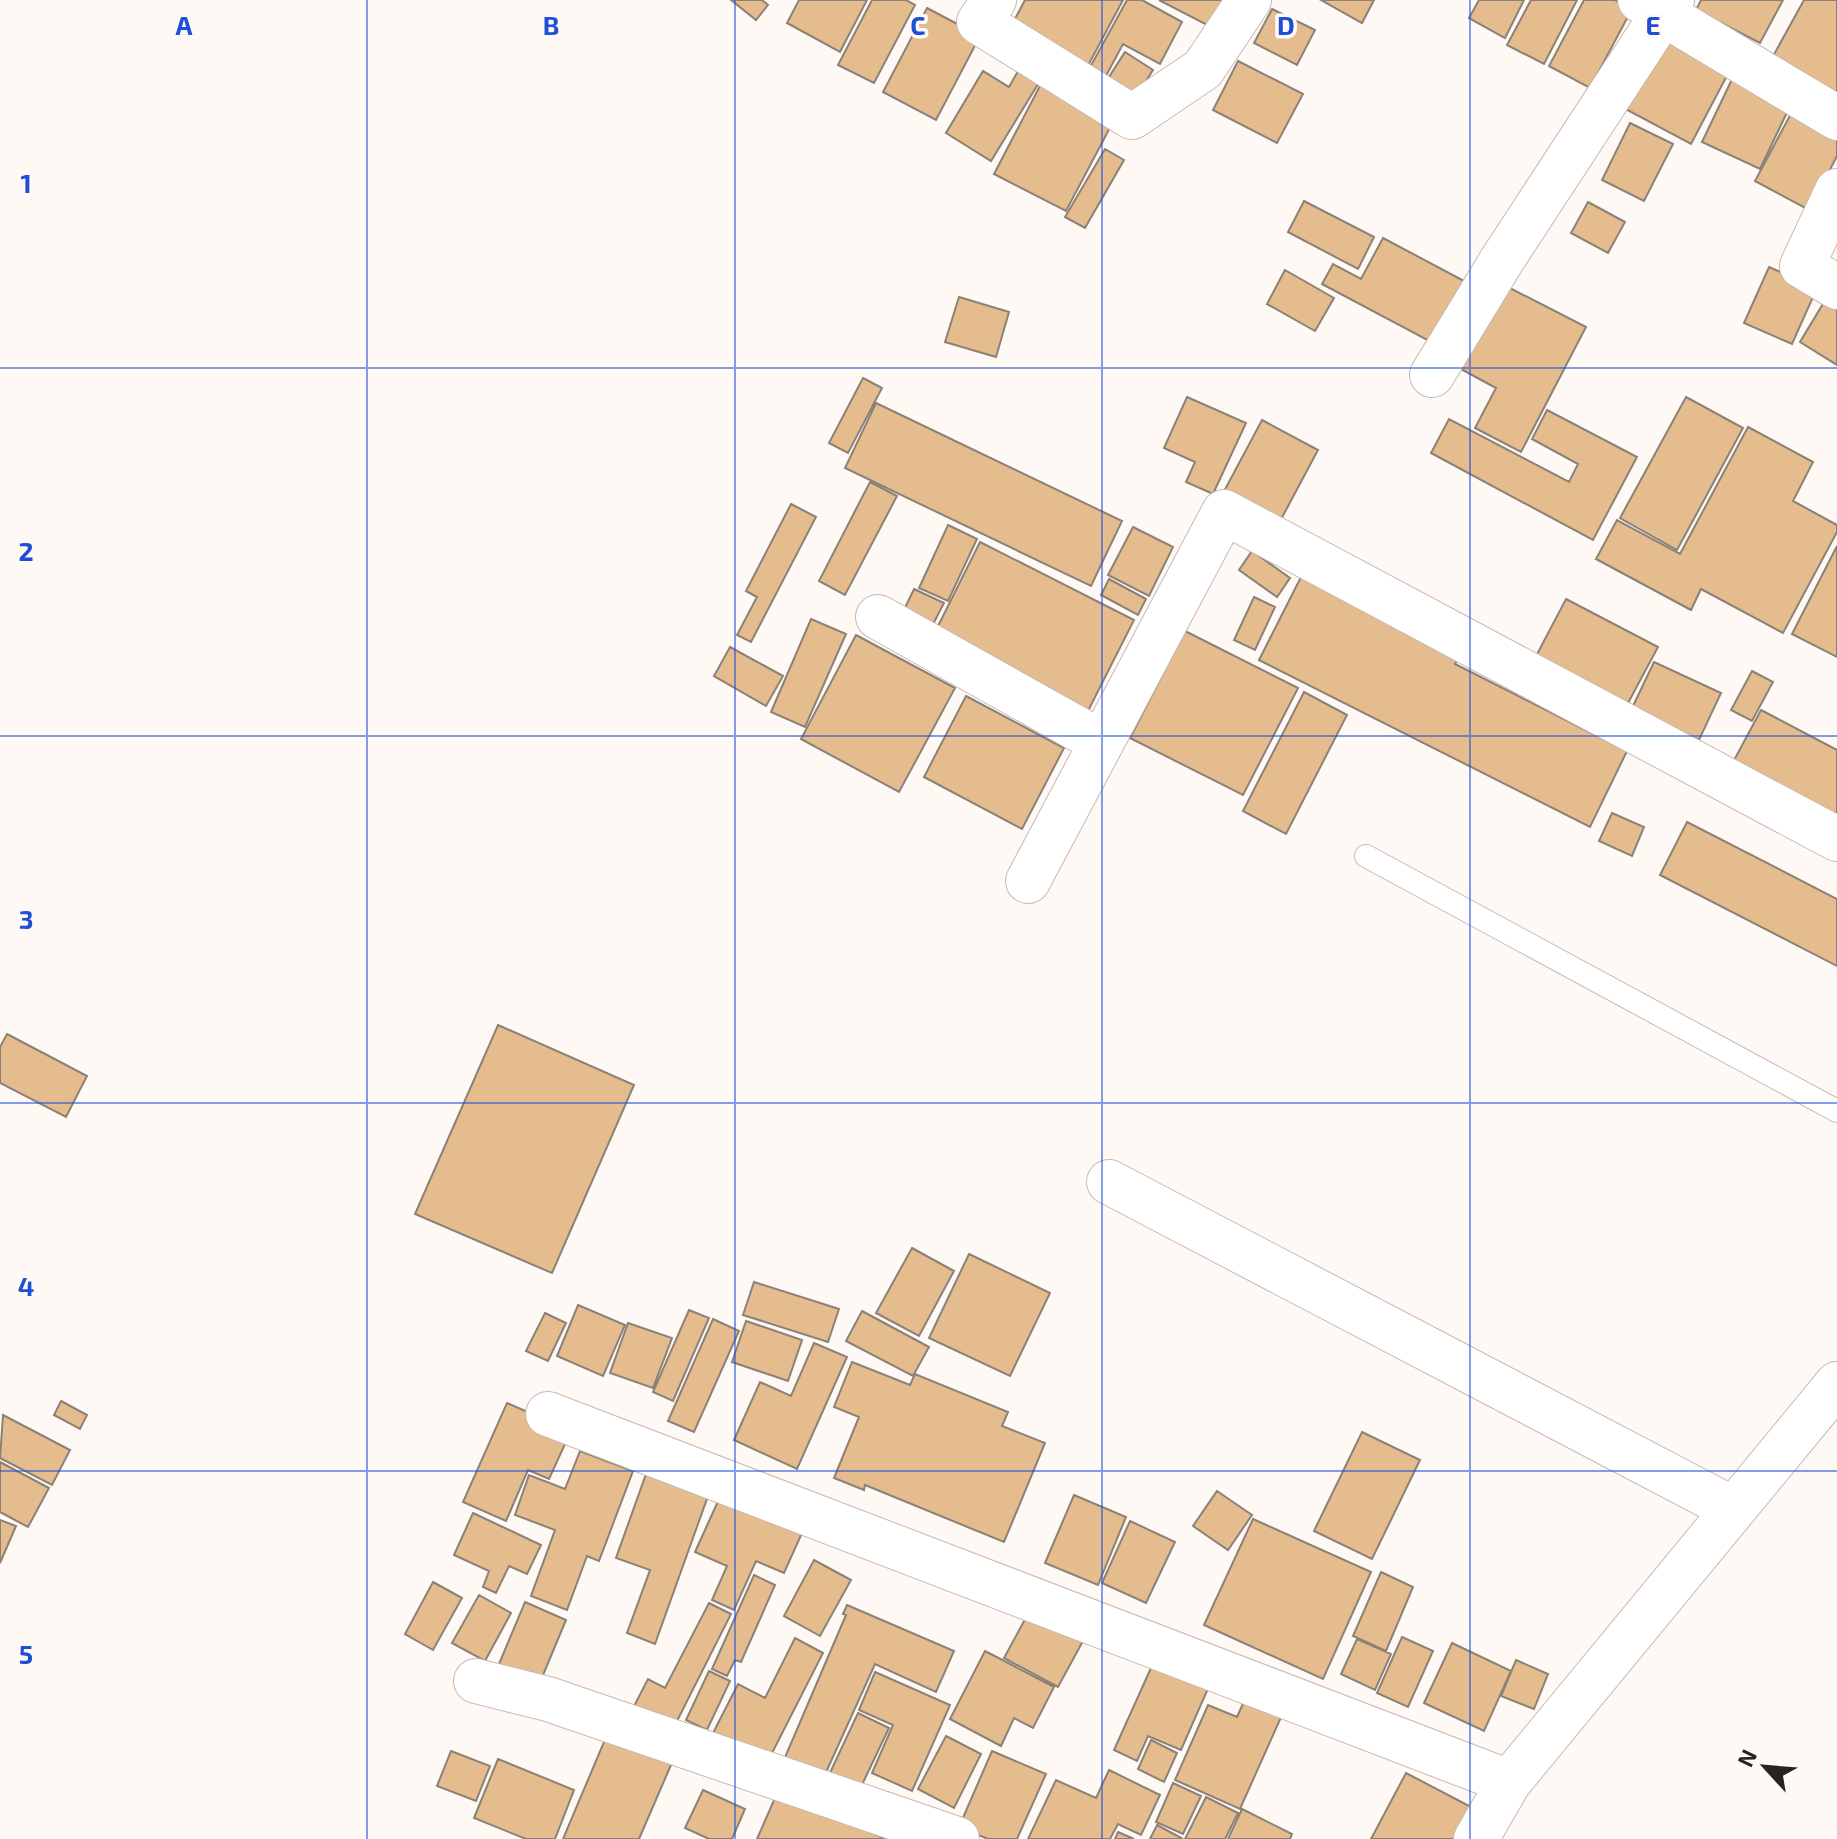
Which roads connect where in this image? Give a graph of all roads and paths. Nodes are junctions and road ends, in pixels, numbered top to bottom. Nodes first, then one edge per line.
1 (994, 0) edge
2 (1249, 0) edge
3 (1658, 5) edge
4 (1837, 118) edge
5 (1837, 191) edge
6 (1837, 287) edge
7 (1432, 375) dead end
8 (878, 617) dead end
9 (1101, 742) junction
10 (1837, 839) edge
11 (1366, 856) dead end
12 (1028, 881) dead end
13 (1837, 1111) edge
14 (1109, 1182) dead end
15 (1837, 1384) edge
16 (548, 1414) dead end
17 (1733, 1509) junction
18 (476, 1681) dead end
19 (1509, 1782) junction
20 (957, 1839) edge
21 (1476, 1839) edge

1 - 2 street
3 - 4 street
3 - 7 street
5 - 6 street
8 - 9 street
9 - 10 street
9 - 12 street
11 - 13 lane
14 - 17 street
15 - 17 street
16 - 19 street
17 - 19 street
18 - 20 street
19 - 21 street

